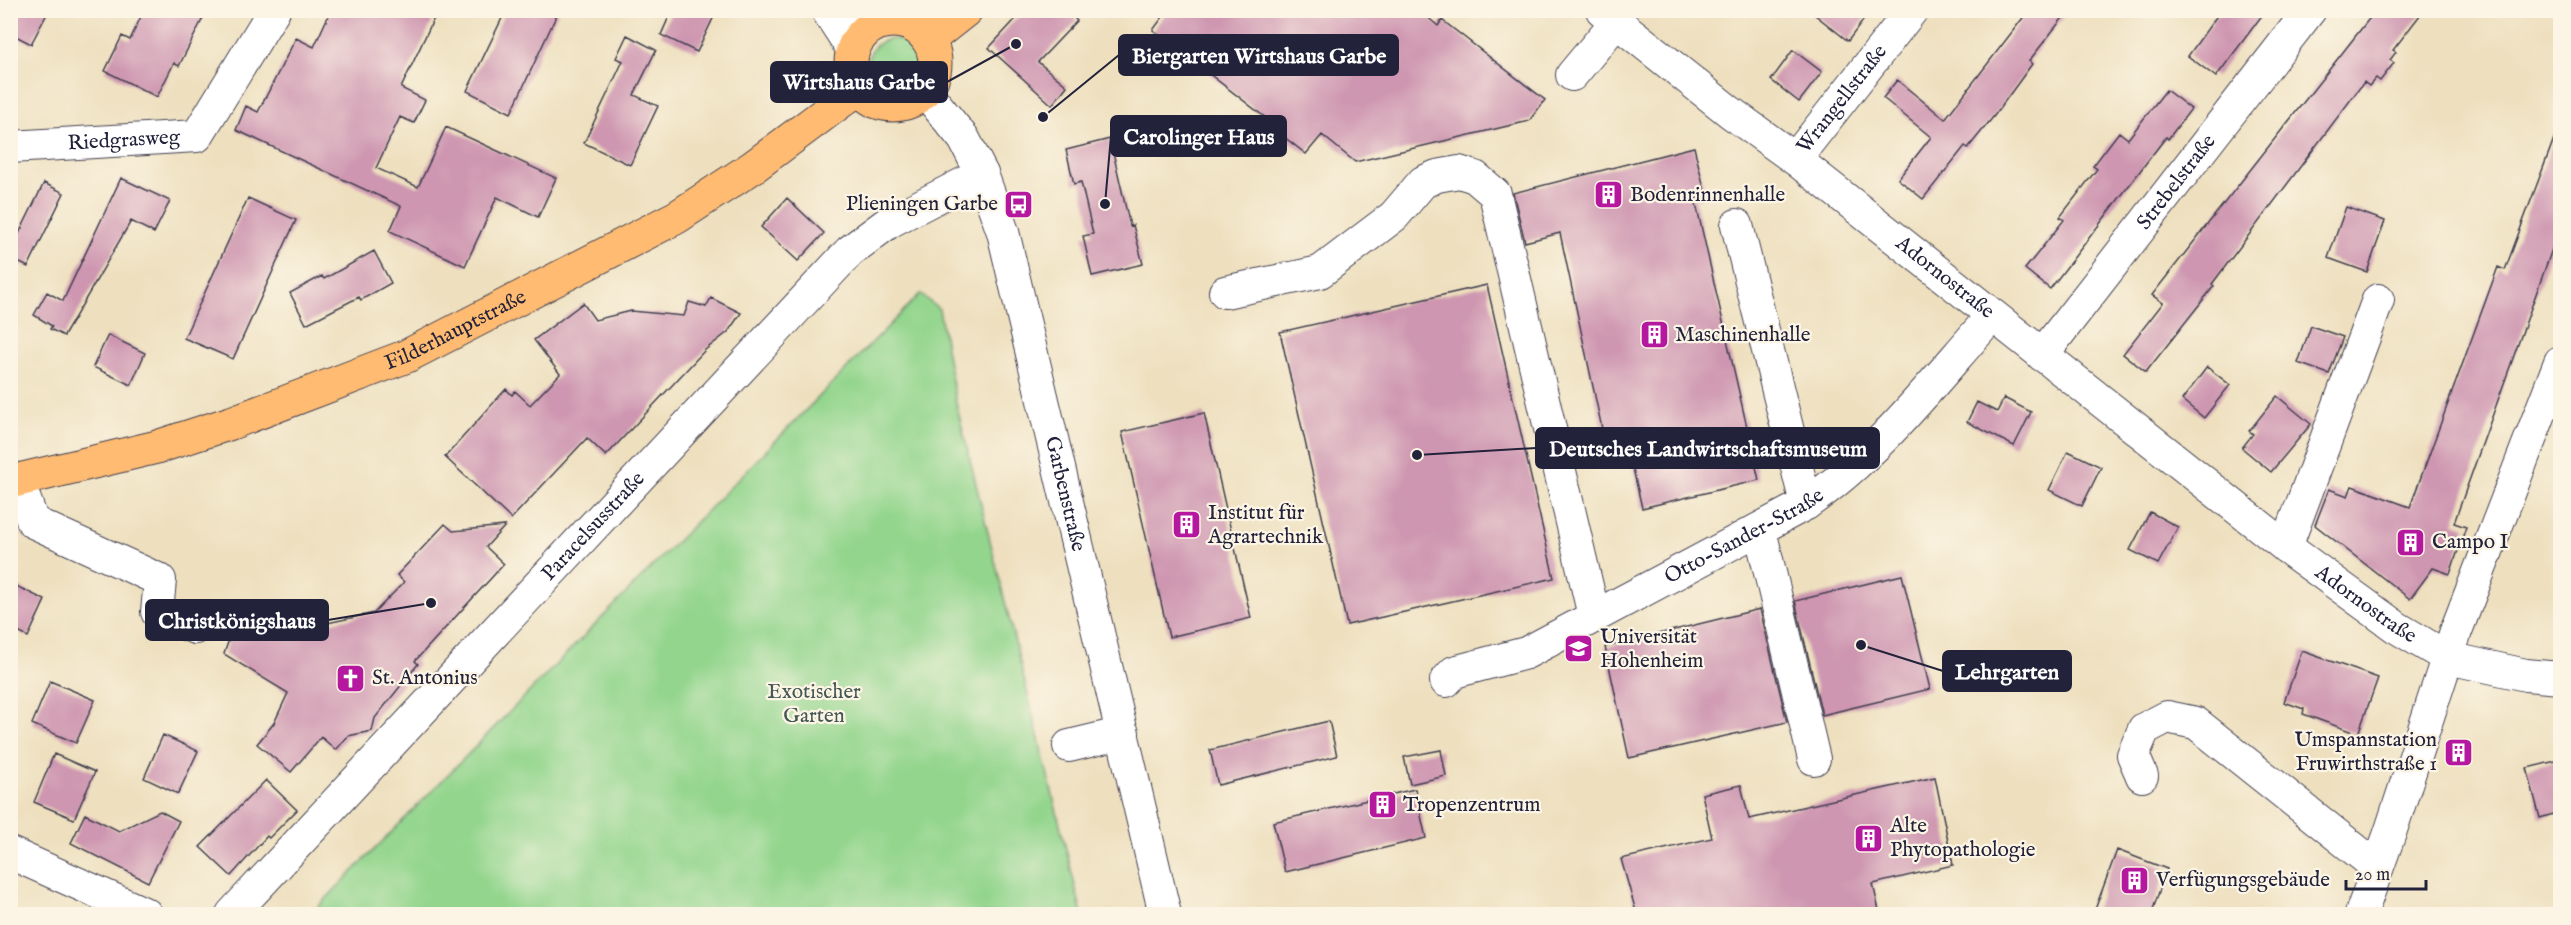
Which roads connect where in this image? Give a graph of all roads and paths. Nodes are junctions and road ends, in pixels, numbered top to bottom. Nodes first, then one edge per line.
1 (274, 10) edge
2 (827, 10) edge
3 (966, 10) edge
4 (1912, 10) edge
5 (2310, 10) edge
6 (1609, 16) edge
7 (862, 29) edge
8 (928, 40) junction
9 (1572, 75) dead end
10 (859, 88) junction
11 (924, 91) junction
12 (10, 147) edge
13 (1796, 159) junction
14 (982, 174) junction
15 (1737, 225) dead end
16 (1225, 292) dead end
17 (2378, 300) dead end
18 (1992, 316) junction
19 (2042, 355) junction
20 (2560, 362) edge
21 (14, 481) edge
22 (1806, 504) junction
23 (1760, 530) junction
24 (2286, 547) junction
25 (1594, 616) junction
26 (195, 628) dead end
27 (2452, 644) junction
28 (2560, 678) edge
29 (1446, 681) dead end
30 (1123, 733) junction
31 (1069, 746) dead end
32 (1814, 759) dead end
33 (2142, 776) dead end
34 (10, 853) edge
35 (2377, 867) junction
36 (146, 915) edge
37 (232, 915) edge
38 (1165, 915) edge
39 (2361, 915) edge

1 - 12 street, Riedgrasweg
2 - 7 street
3 - 8 main road
4 - 13 street, Wrangellstraße
5 - 19 street, Strebelstraße
6 - 9 street
6 - 13 street, Adornostraße
7 - 8 main road
7 - 10 main road
8 - 11 main road
10 - 11 main road
10 - 21 main road, Filderhauptstraße
11 - 14 street, Garbenstraße
13 - 18 street, Adornostraße
14 - 30 street, Garbenstraße
14 - 37 street, Paracelsusstraße
15 - 22 street
16 - 25 street
17 - 24 street
18 - 19 street, Adornostraße
18 - 22 street, Otto-Sander-Straße
19 - 24 street, Adornostraße
20 - 27 street
21 - 26 street
22 - 23 street, Otto-Sander-Straße
23 - 25 street, Otto-Sander-Straße
23 - 32 street
24 - 27 street, Adornostraße
25 - 29 street, Otto-Sander-Straße
27 - 28 street, Adornostraße
27 - 35 street
30 - 31 street
30 - 38 street, Garbenstraße
33 - 35 street
34 - 36 street
35 - 39 street

